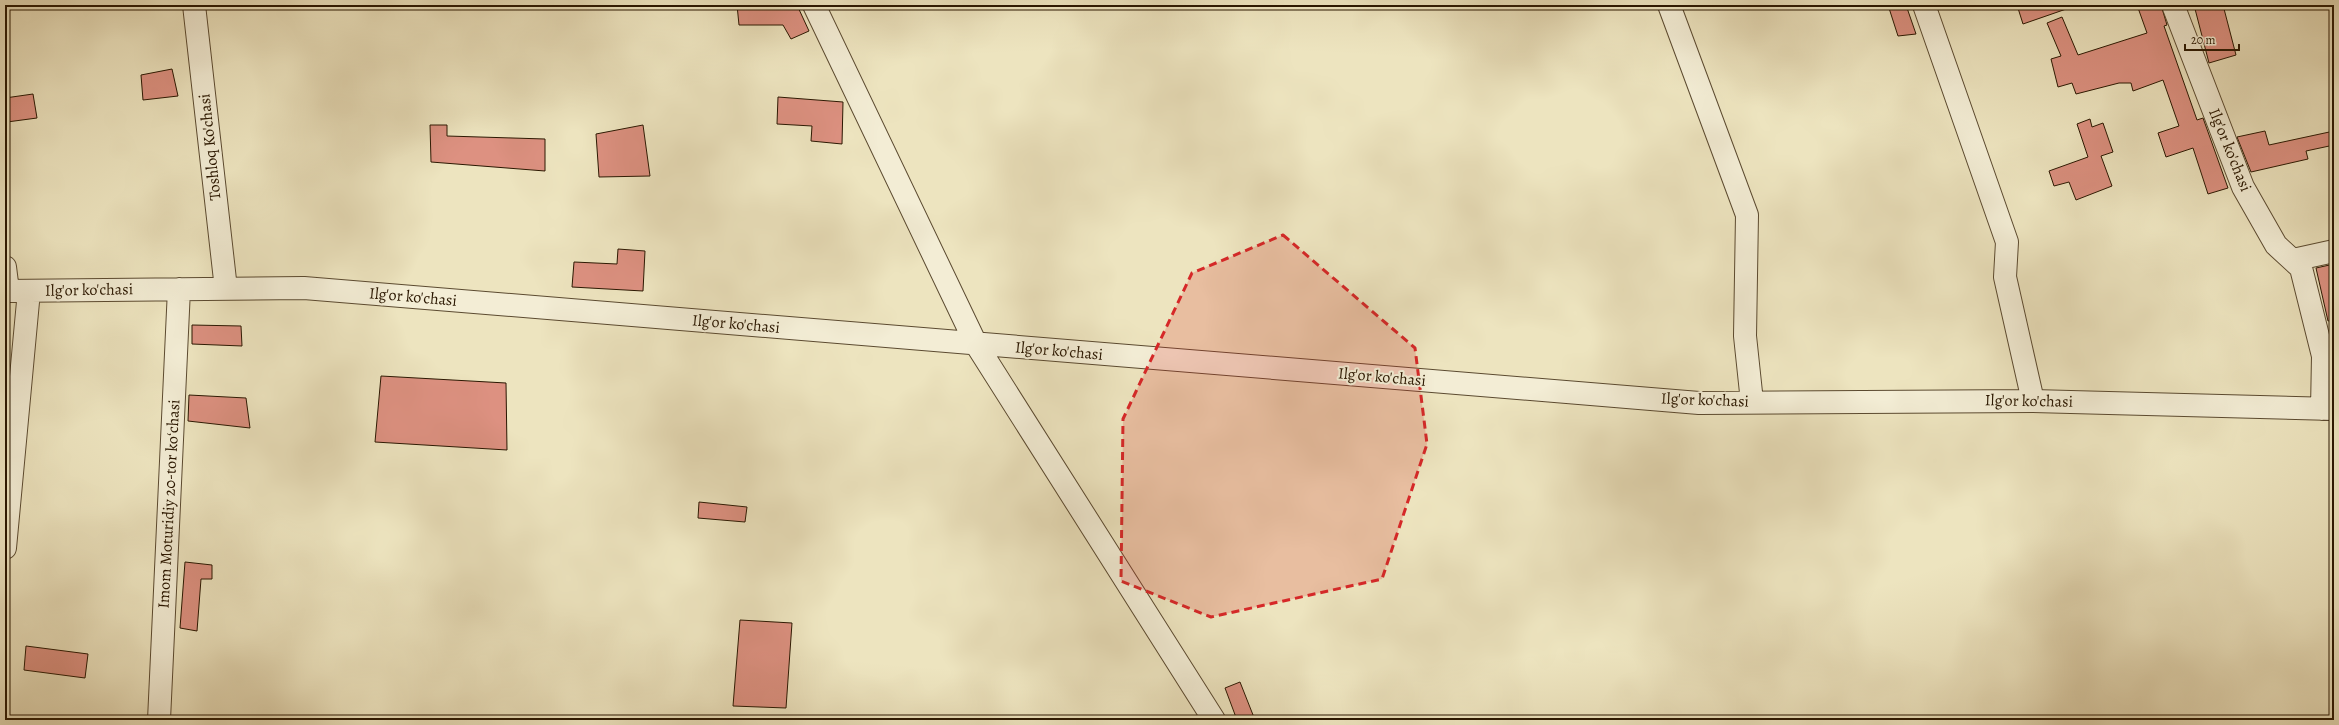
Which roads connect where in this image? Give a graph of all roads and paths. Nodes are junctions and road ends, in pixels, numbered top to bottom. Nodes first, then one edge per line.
1 (194, 5) edge
2 (814, 5) edge
3 (1669, 5) edge
4 (1924, 5) edge
5 (2173, 5) edge
6 (2334, 251) edge
7 (2293, 260) junction
8 (5, 267) edge
9 (226, 288) junction
10 (179, 289) junction
11 (14, 291) edge
12 (976, 344) junction
13 (2033, 401) junction
14 (1752, 402) junction
15 (2328, 409) edge
16 (5, 548) edge
17 (159, 720) edge
18 (1214, 720) edge

1 - 9 street, Toshloq Ko'chasi
2 - 12 street
3 - 14 street
4 - 13 street
5 - 7 street, Ilg'or ko'chasi
6 - 7 street
7 - 15 street, Ilg'or ko'chasi
8 - 11 street
9 - 10 street, Ilg'or ko'chasi
9 - 12 street, Ilg'or ko'chasi
10 - 11 street, Ilg'or ko'chasi
10 - 17 street, Imom Moturidiy 20-tor koʻchasi
11 - 16 street
12 - 14 street, Ilg'or ko'chasi
12 - 18 street
13 - 14 street, Ilg'or ko'chasi
13 - 15 street, Ilg'or ko'chasi

